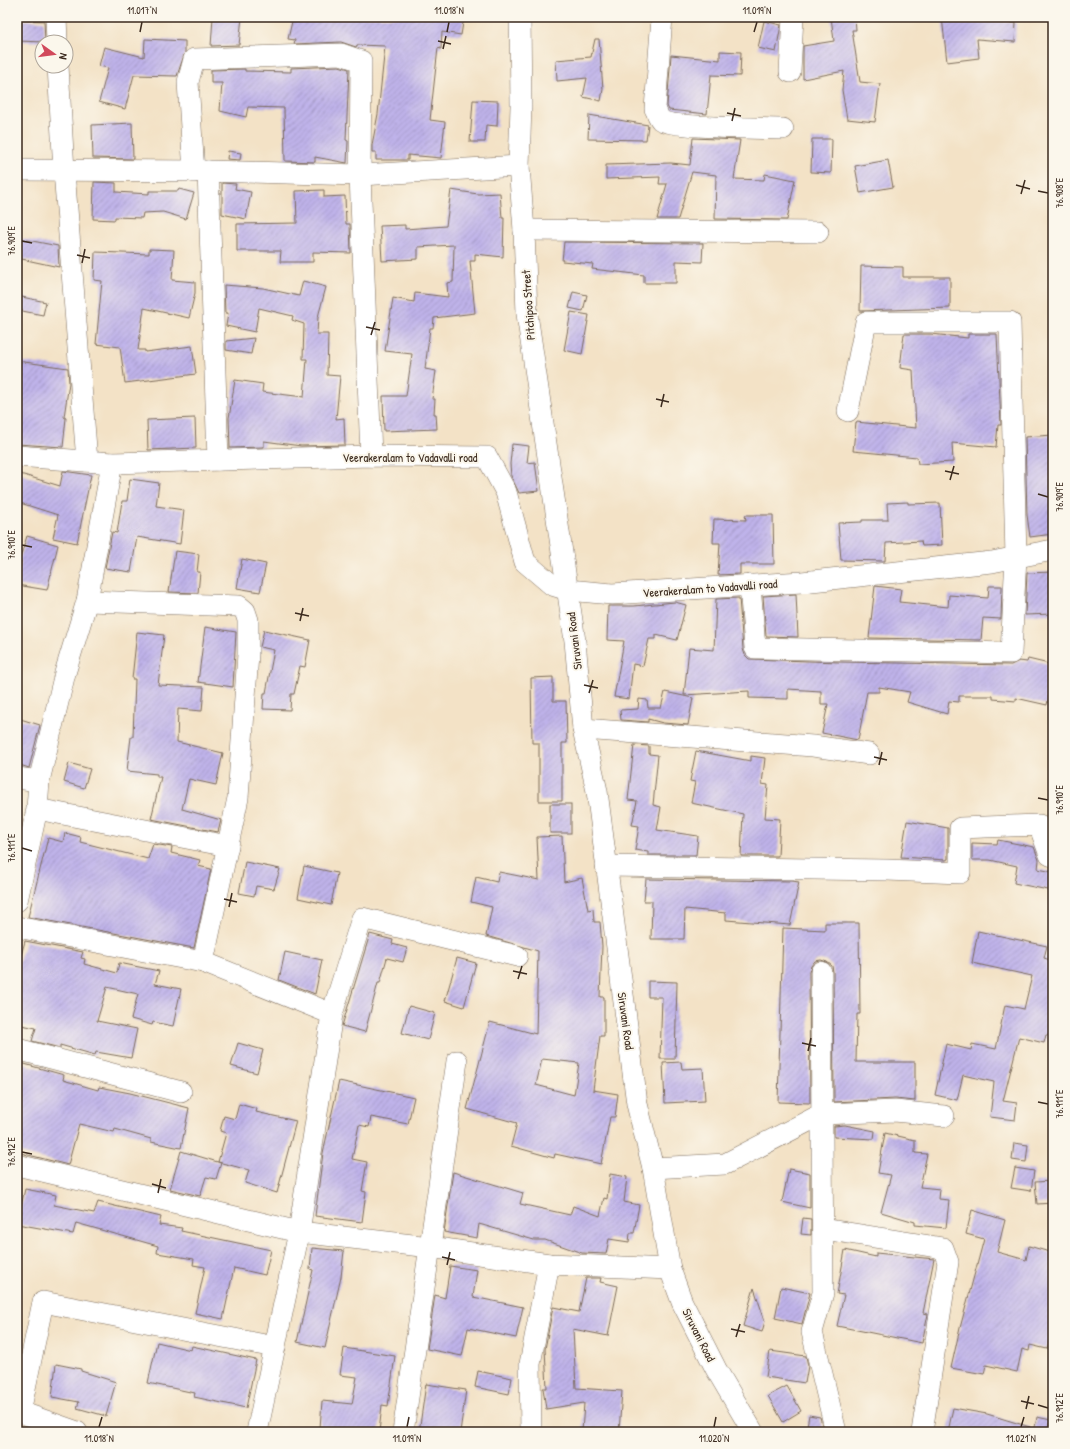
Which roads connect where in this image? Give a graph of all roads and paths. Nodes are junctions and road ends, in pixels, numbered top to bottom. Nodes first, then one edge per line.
1 (56, 17) edge
2 (520, 17) edge
3 (662, 17) edge
4 (793, 17) edge
5 (57, 34) edge
6 (790, 72) dead end
7 (58, 74) edge
8 (782, 129) dead end
9 (519, 166) junction
10 (17, 170) edge
11 (64, 171) junction
12 (201, 172) junction
13 (360, 175) junction
14 (524, 230) junction
15 (818, 232) dead end
16 (848, 411) dead end
17 (17, 456) edge
18 (371, 456) junction
19 (218, 460) junction
20 (87, 461) junction
21 (112, 463) junction
22 (1053, 550) edge
23 (1016, 557) junction
24 (750, 585) junction
25 (568, 590) junction
26 (87, 601) junction
27 (583, 729) junction
28 (869, 754) dead end
29 (17, 778) edge
30 (40, 781) junction
31 (37, 809) junction
32 (228, 846) junction
33 (1053, 856) edge
34 (606, 866) junction
35 (17, 901) edge
36 (17, 927) edge
37 (517, 956) dead end
38 (203, 962) junction
39 (822, 972) dead end
40 (332, 1014) junction
41 (17, 1049) edge
42 (456, 1061) dead end
43 (181, 1092) dead end
44 (822, 1114) junction
45 (944, 1116) dead end
46 (17, 1165) edge
47 (653, 1168) junction
48 (822, 1229) junction
49 (299, 1232) junction
50 (430, 1247) junction
51 (549, 1264) junction
52 (670, 1269) junction
53 (275, 1347) junction
54 (77, 1432) edge
55 (257, 1432) edge
56 (403, 1432) edge
57 (531, 1432) edge
58 (753, 1432) edge
59 (836, 1432) edge
60 (922, 1432) edge

1 - 5 street
2 - 9 street, Pitchipoo Street
3 - 8 street
4 - 6 street
7 - 11 street
9 - 13 street
9 - 14 street, Pitchipoo Street
10 - 11 street
11 - 12 street
11 - 20 street
12 - 13 street
12 - 13 street
12 - 19 street
13 - 18 street
14 - 15 street
14 - 25 street, Pitchipoo Street
16 - 23 street
17 - 20 street, Veerakeralam to Vadavalli road
18 - 19 street, Veerakeralam to Vadavalli road
18 - 25 street, Veerakeralam to Vadavalli road
19 - 21 street, Veerakeralam to Vadavalli road
20 - 21 street, Veerakeralam to Vadavalli road
21 - 26 street
22 - 23 street, Veerakeralam to Vadavalli road
23 - 24 street, Veerakeralam to Vadavalli road
23 - 24 street
24 - 25 street, Veerakeralam to Vadavalli road
25 - 27 street, Siruvani Road
26 - 30 street
26 - 32 street
27 - 28 street
27 - 34 street, Siruvani Road
29 - 30 street
30 - 31 street
31 - 32 street
31 - 35 street
32 - 38 street
33 - 34 street
34 - 47 street, Siruvani Road
36 - 38 street
37 - 40 street
38 - 40 street
39 - 44 street
40 - 49 street
41 - 43 street
42 - 50 street
44 - 45 street
44 - 47 street
44 - 48 street
46 - 49 street
47 - 52 street, Siruvani Road
48 - 59 street
48 - 60 street
49 - 50 street
49 - 53 street
50 - 51 street
50 - 56 street
51 - 52 street
51 - 57 street
52 - 58 street, Siruvani Road
53 - 54 street
53 - 55 street

